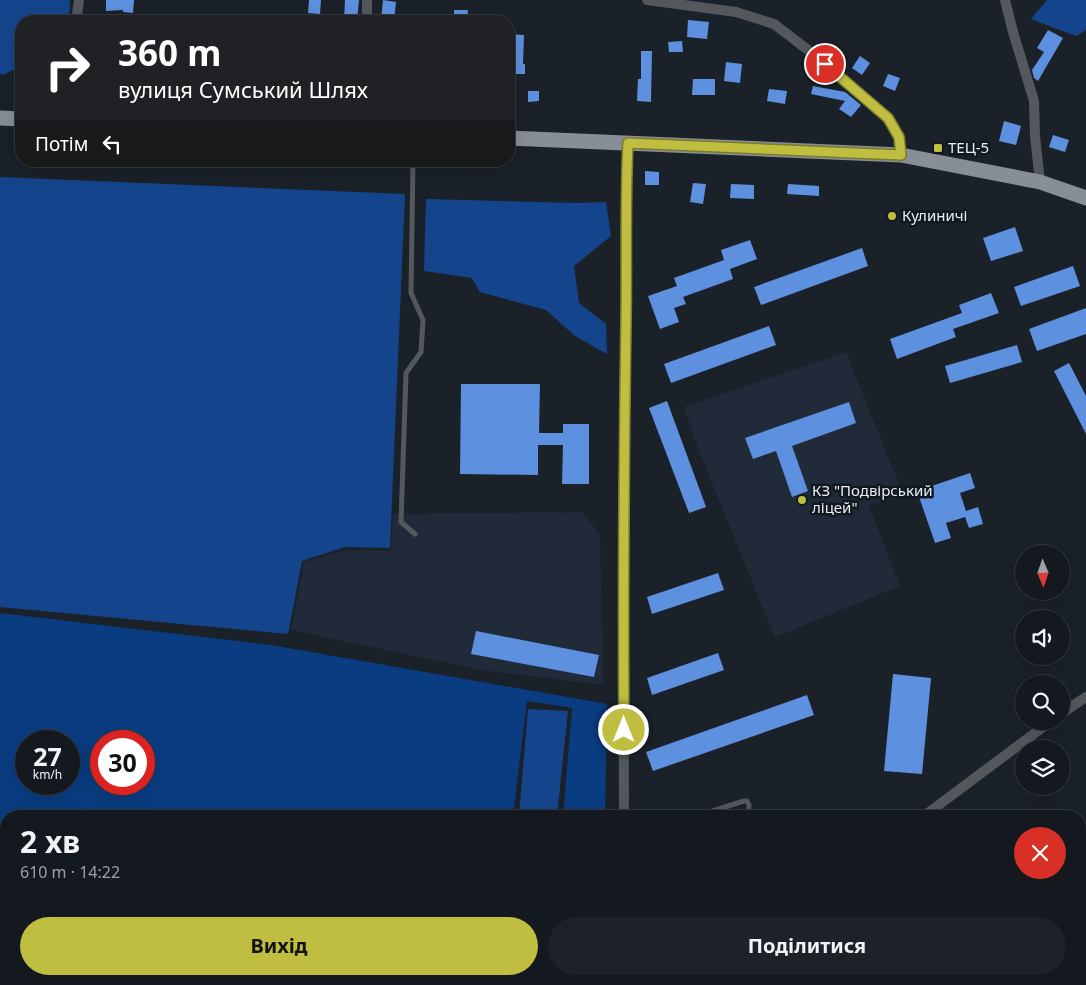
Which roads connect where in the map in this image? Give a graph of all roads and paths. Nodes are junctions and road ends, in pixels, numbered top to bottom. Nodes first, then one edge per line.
1 (79, 0) edge
2 (367, 0) edge
3 (647, 0) edge
4 (1005, 0) edge
5 (671, 1) edge
6 (77, 15) edge
7 (367, 15) edge
8 (0, 118) edge
9 (15, 119) edge
10 (515, 138) edge
11 (628, 143) junction
12 (901, 155) junction
13 (413, 167) edge
14 (1040, 182) junction
15 (1086, 198) edge
16 (415, 534) dead end
17 (1086, 697) edge
18 (1070, 708) edge
19 (1039, 730) edge
20 (624, 810) edge
21 (716, 810) edge
22 (749, 810) edge
23 (932, 810) edge

1 - 6 street
2 - 7 street
3 - 5 street
4 - 14 street
5 - 12 street
8 - 9 main road
10 - 11 main road
11 - 12 main road
11 - 20 street
12 - 14 main road
13 - 16 lane
14 - 15 main road
17 - 18 street
19 - 23 street
21 - 22 lane

